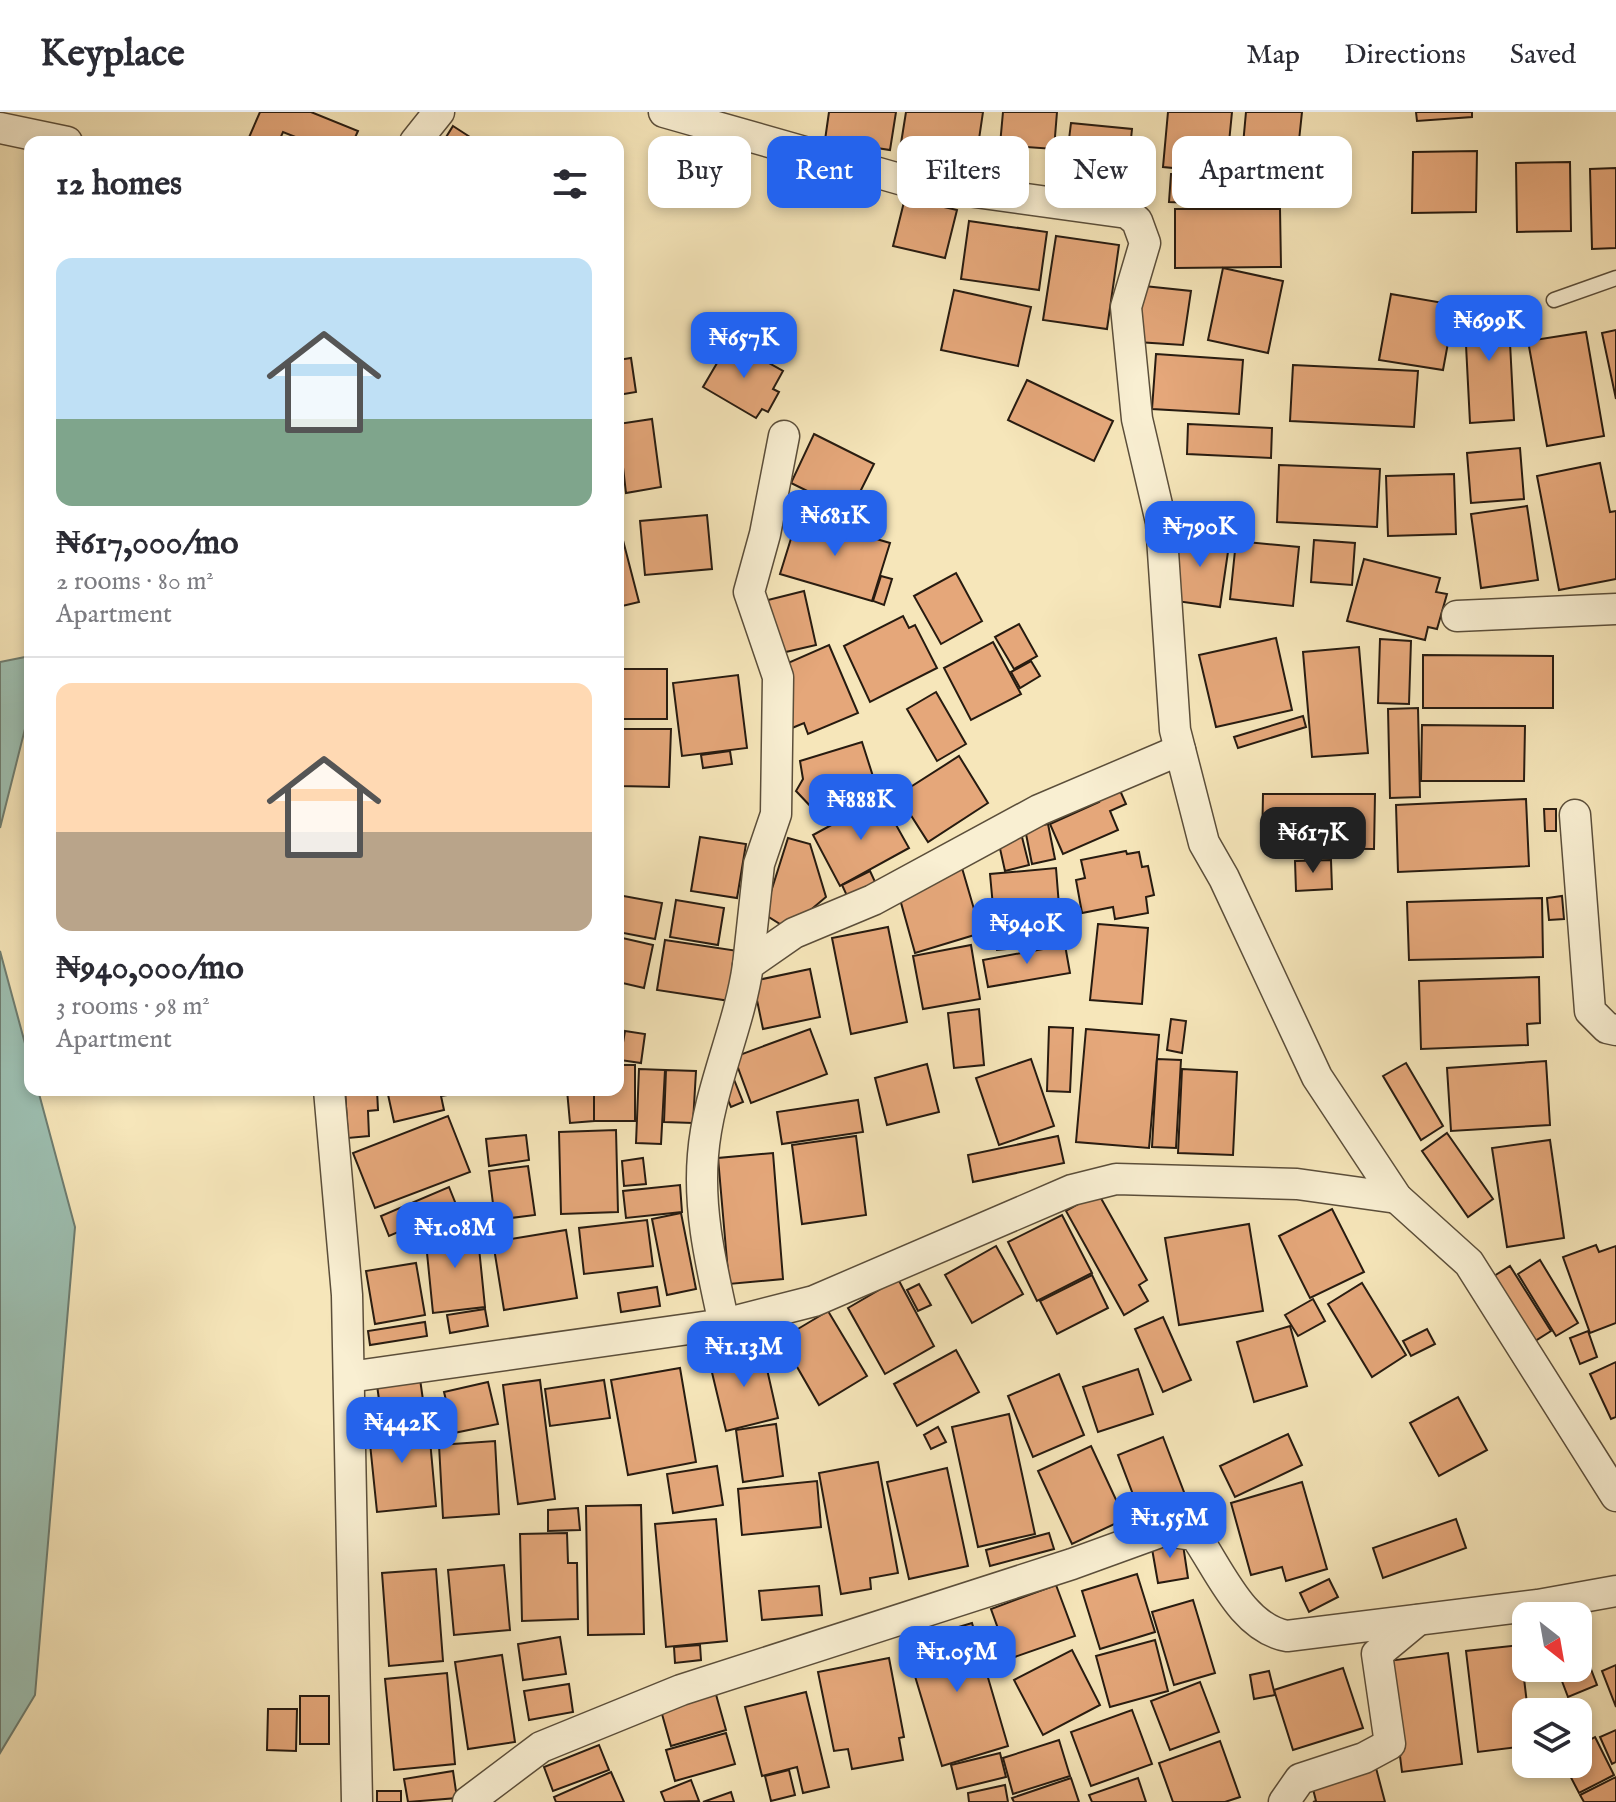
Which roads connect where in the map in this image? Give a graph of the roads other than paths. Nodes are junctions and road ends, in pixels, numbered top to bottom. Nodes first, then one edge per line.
1 (439, 112) edge
2 (664, 112) edge
3 (0, 128) edge
4 (38, 136) edge
5 (420, 136) edge
6 (1616, 278) edge
7 (1554, 300) dead end
8 (784, 436) dead end
9 (1616, 609) edge
10 (1457, 616) dead end
11 (1180, 750) junction
12 (1575, 815) dead end
13 (748, 965) junction
14 (1616, 1030) edge
15 (330, 1096) edge
16 (1397, 1198) junction
17 (724, 1324) junction
18 (349, 1377) junction
19 (1616, 1495) edge
20 (1616, 1591) edge
21 (1418, 1620) junction
22 (357, 1802) edge
23 (468, 1802) edge
24 (1284, 1802) edge

1 - 5 street
2 - 11 street
3 - 4 street
6 - 7 lane
8 - 13 street
9 - 10 street
11 - 13 street
11 - 16 street
12 - 14 street
13 - 17 street
15 - 18 street
16 - 17 street
16 - 19 street
17 - 18 street
18 - 22 street
20 - 21 street
21 - 23 street
21 - 24 street

